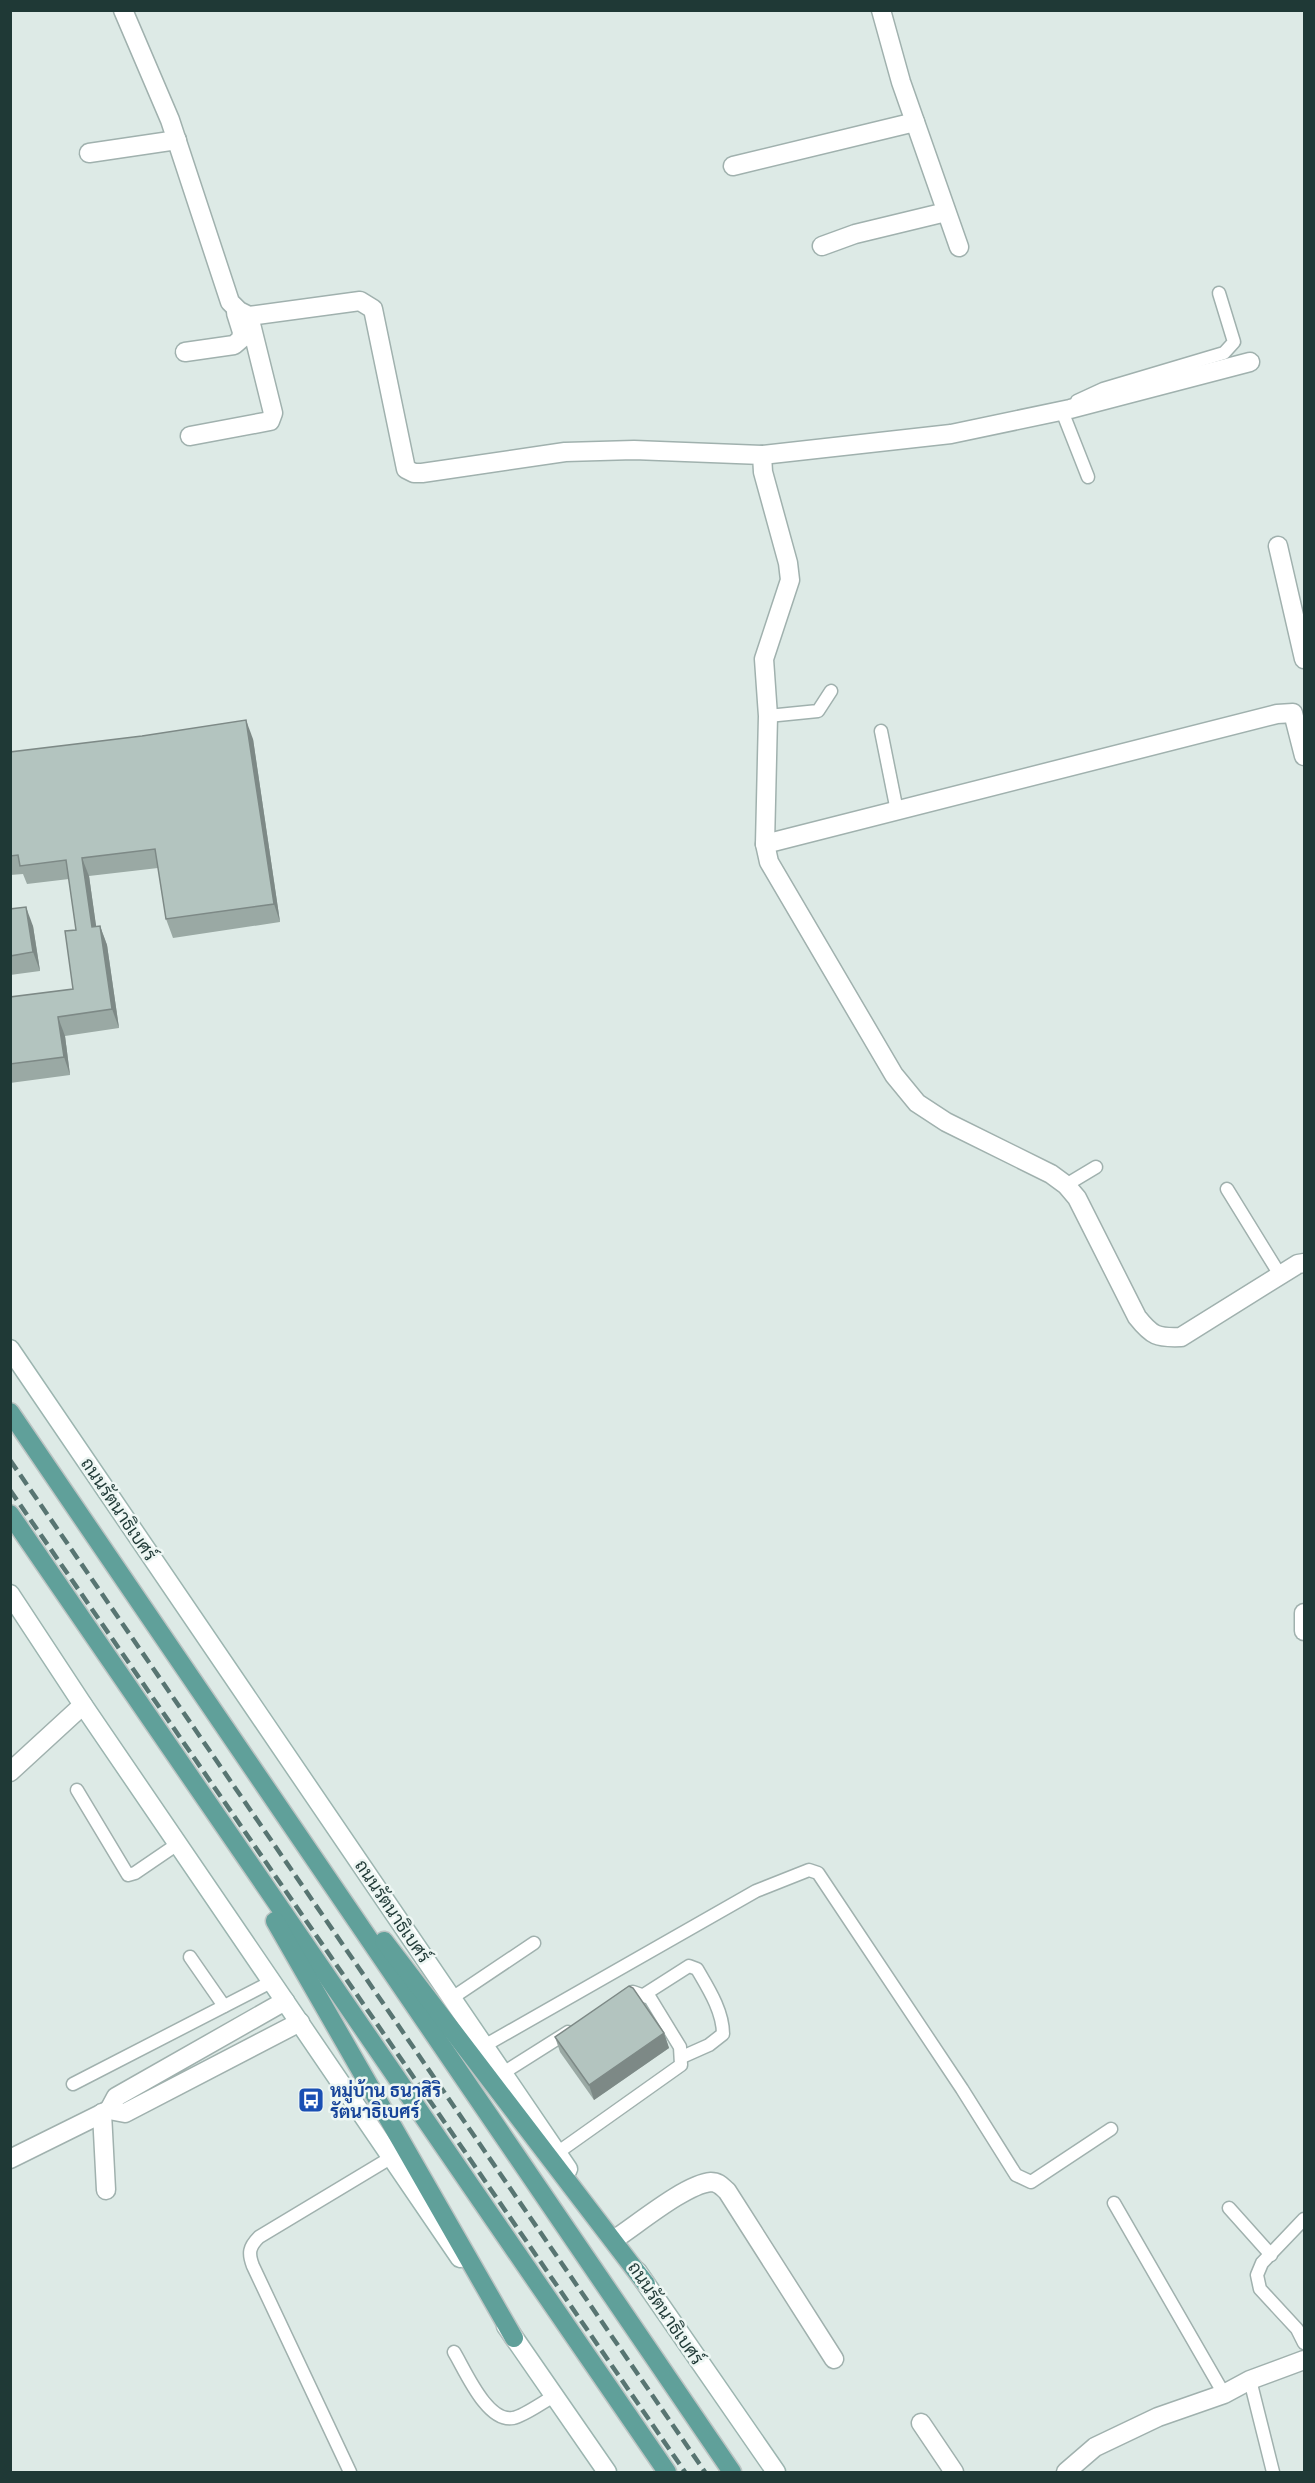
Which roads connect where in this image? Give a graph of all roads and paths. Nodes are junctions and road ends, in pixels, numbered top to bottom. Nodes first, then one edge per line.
1 (123, 10) edge
2 (881, 10) edge
3 (915, 122) junction
4 (177, 140) junction
5 (89, 153) dead end
6 (733, 166) dead end
7 (946, 212) junction
8 (822, 246) dead end
9 (959, 247) dead end
10 (1219, 293) dead end
11 (242, 311) junction
12 (185, 352) dead end
13 (1250, 362) dead end
14 (1066, 410) junction
15 (190, 436) dead end
16 (762, 455) junction
17 (1088, 477) dead end
18 (1278, 546) dead end
19 (1305, 659) edge
20 (831, 691) dead end
21 (1299, 711) edge
22 (768, 716) junction
23 (881, 731) dead end
24 (1305, 756) edge
25 (897, 811) junction
26 (765, 844) junction
27 (1096, 1167) dead end
28 (1066, 1185) junction
29 (1227, 1189) dead end
30 (1305, 1263) edge
31 (1280, 1275) junction
32 (10, 1349) edge
33 (10, 1412) edge
34 (10, 1514) edge
35 (10, 1594) edge
36 (1305, 1613) edge
37 (1305, 1631) edge
38 (83, 1705) junction
39 (10, 1772) edge
40 (259, 1777) junction
41 (77, 1790) dead end
42 (210, 1808) junction
43 (179, 1843) junction
44 (534, 1943) dead end
45 (190, 1957) dead end
46 (273, 1981) junction
47 (642, 1996) junction
48 (452, 1998) junction
49 (285, 2001) junction
50 (613, 2005) edge
51 (224, 2006) junction
52 (300, 2022) junction
53 (583, 2023) edge
54 (484, 2046) junction
55 (682, 2057) junction
56 (503, 2073) junction
57 (73, 2084) dead end
58 (105, 2112) junction
59 (1111, 2129) dead end
60 (557, 2153) junction
61 (392, 2157) junction
62 (10, 2159) edge
63 (106, 2190) dead end
64 (1114, 2203) dead end
65 (1229, 2208) dead end
66 (1305, 2219) edge
67 (615, 2239) junction
68 (1271, 2255) junction
69 (646, 2284) junction
70 (514, 2338) junction
71 (1305, 2343) edge
72 (454, 2352) dead end
73 (834, 2359) dead end
74 (1305, 2360) edge
75 (1250, 2380) junction
76 (1224, 2394) junction
77 (554, 2396) junction
78 (921, 2423) dead end
79 (350, 2472) edge
80 (607, 2472) edge
81 (667, 2472) edge
82 (732, 2472) edge
83 (776, 2472) edge
84 (954, 2472) edge
85 (1066, 2472) edge
86 (1273, 2472) edge

1 - 4 street
2 - 3 street
3 - 6 street
3 - 7 street
4 - 5 street
4 - 11 street
7 - 8 street
7 - 9 street
10 - 14 lane
11 - 12 street
11 - 15 street
11 - 16 street
13 - 14 street
14 - 16 street
14 - 17 lane
16 - 22 street
18 - 19 street
20 - 22 lane
21 - 24 street
21 - 25 street
22 - 26 street
23 - 25 lane
25 - 26 street
26 - 28 street
27 - 28 lane
28 - 31 street
29 - 31 lane
30 - 31 street
32 - 48 street, ถนนรัตนาธิเบศร์
33 - 40 main road, ถนนรัตนาธิเบศร์
34 - 42 main road
35 - 38 street
36 - 37 street
38 - 39 street
38 - 43 street
40 - 69 main road
40 - 82 main road, ถนนรัตนาธิเบศร์
41 - 43 lane
42 - 70 main road
42 - 81 main road
43 - 46 street
44 - 48 lane
45 - 51 lane
46 - 49 street
46 - 51 lane
47 - 50 lane
47 - 55 lane
47 - 55 lane
48 - 54 street, ถนนรัตนาธิเบศร์
49 - 52 street
49 - 58 street
51 - 57 lane
52 - 58 street
52 - 61 street
53 - 56 lane
54 - 56 street, ถนนรัตนาธิเบศร์
54 - 59 lane
55 - 60 lane
56 - 60 street, ถนนรัตนาธิเบศร์
58 - 62 street
58 - 63 street
60 - 67 street, ถนนรัตนาธิเบศร์
61 - 70 street
61 - 79 lane
64 - 76 lane
65 - 68 lane
66 - 68 lane
67 - 69 street, ถนนรัตนาธิเบศร์
67 - 73 street
68 - 71 lane
69 - 83 street, ถนนรัตนาธิเบศร์
70 - 77 street
72 - 77 lane
74 - 75 street
75 - 76 street
75 - 86 lane
76 - 85 street
77 - 80 street
78 - 84 street

